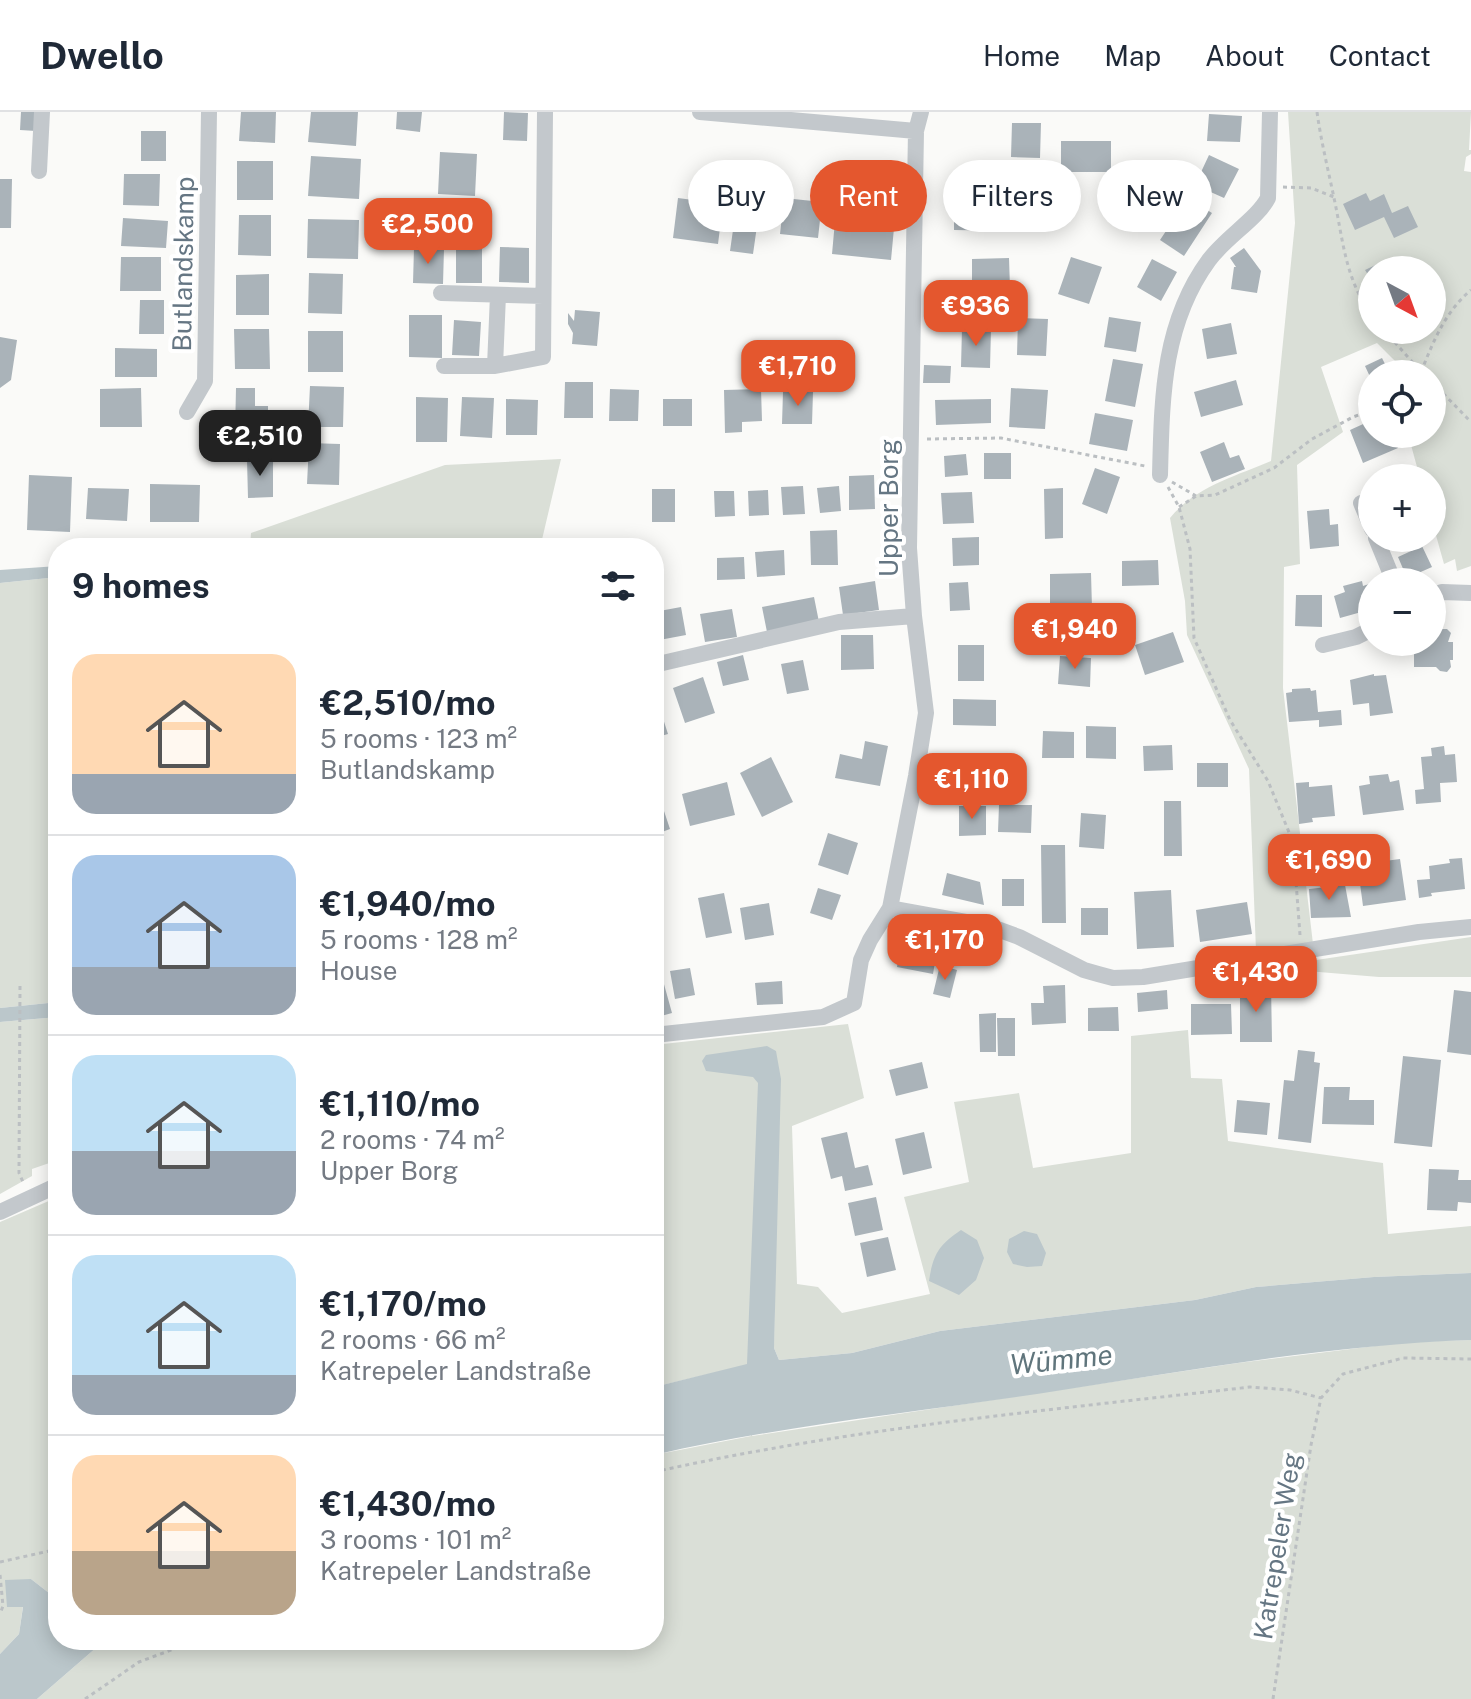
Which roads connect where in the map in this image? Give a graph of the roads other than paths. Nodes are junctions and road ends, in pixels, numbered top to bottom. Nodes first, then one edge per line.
1 (42, 112) edge
2 (209, 112) edge
3 (545, 112) edge
4 (700, 112) edge
5 (921, 112) edge
6 (1270, 112) edge
7 (916, 131) junction
8 (39, 171) dead end
9 (441, 293) dead end
10 (498, 295) junction
11 (543, 296) junction
12 (444, 366) dead end
13 (495, 366) junction
14 (187, 412) dead end
15 (1160, 475) road end
16 (1446, 592) edge
17 (1471, 593) edge
18 (914, 616) junction
19 (1358, 636) edge
20 (1323, 645) dead end
21 (664, 663) edge
22 (890, 908) junction
23 (1471, 927) edge
24 (664, 1034) edge
25 (48, 1189) edge
26 (0, 1212) edge

1 - 8 street
2 - 14 street, Butlandskamp
3 - 11 street
4 - 7 street
5 - 7 street, Upper Borg
6 - 15 street
7 - 18 street, Upper Borg
9 - 10 street
10 - 11 street
10 - 13 street
11 - 13 street
12 - 13 street
16 - 17 street
18 - 21 street
18 - 22 street, Upper Borg
19 - 20 street
22 - 23 street
22 - 24 street
25 - 26 street

